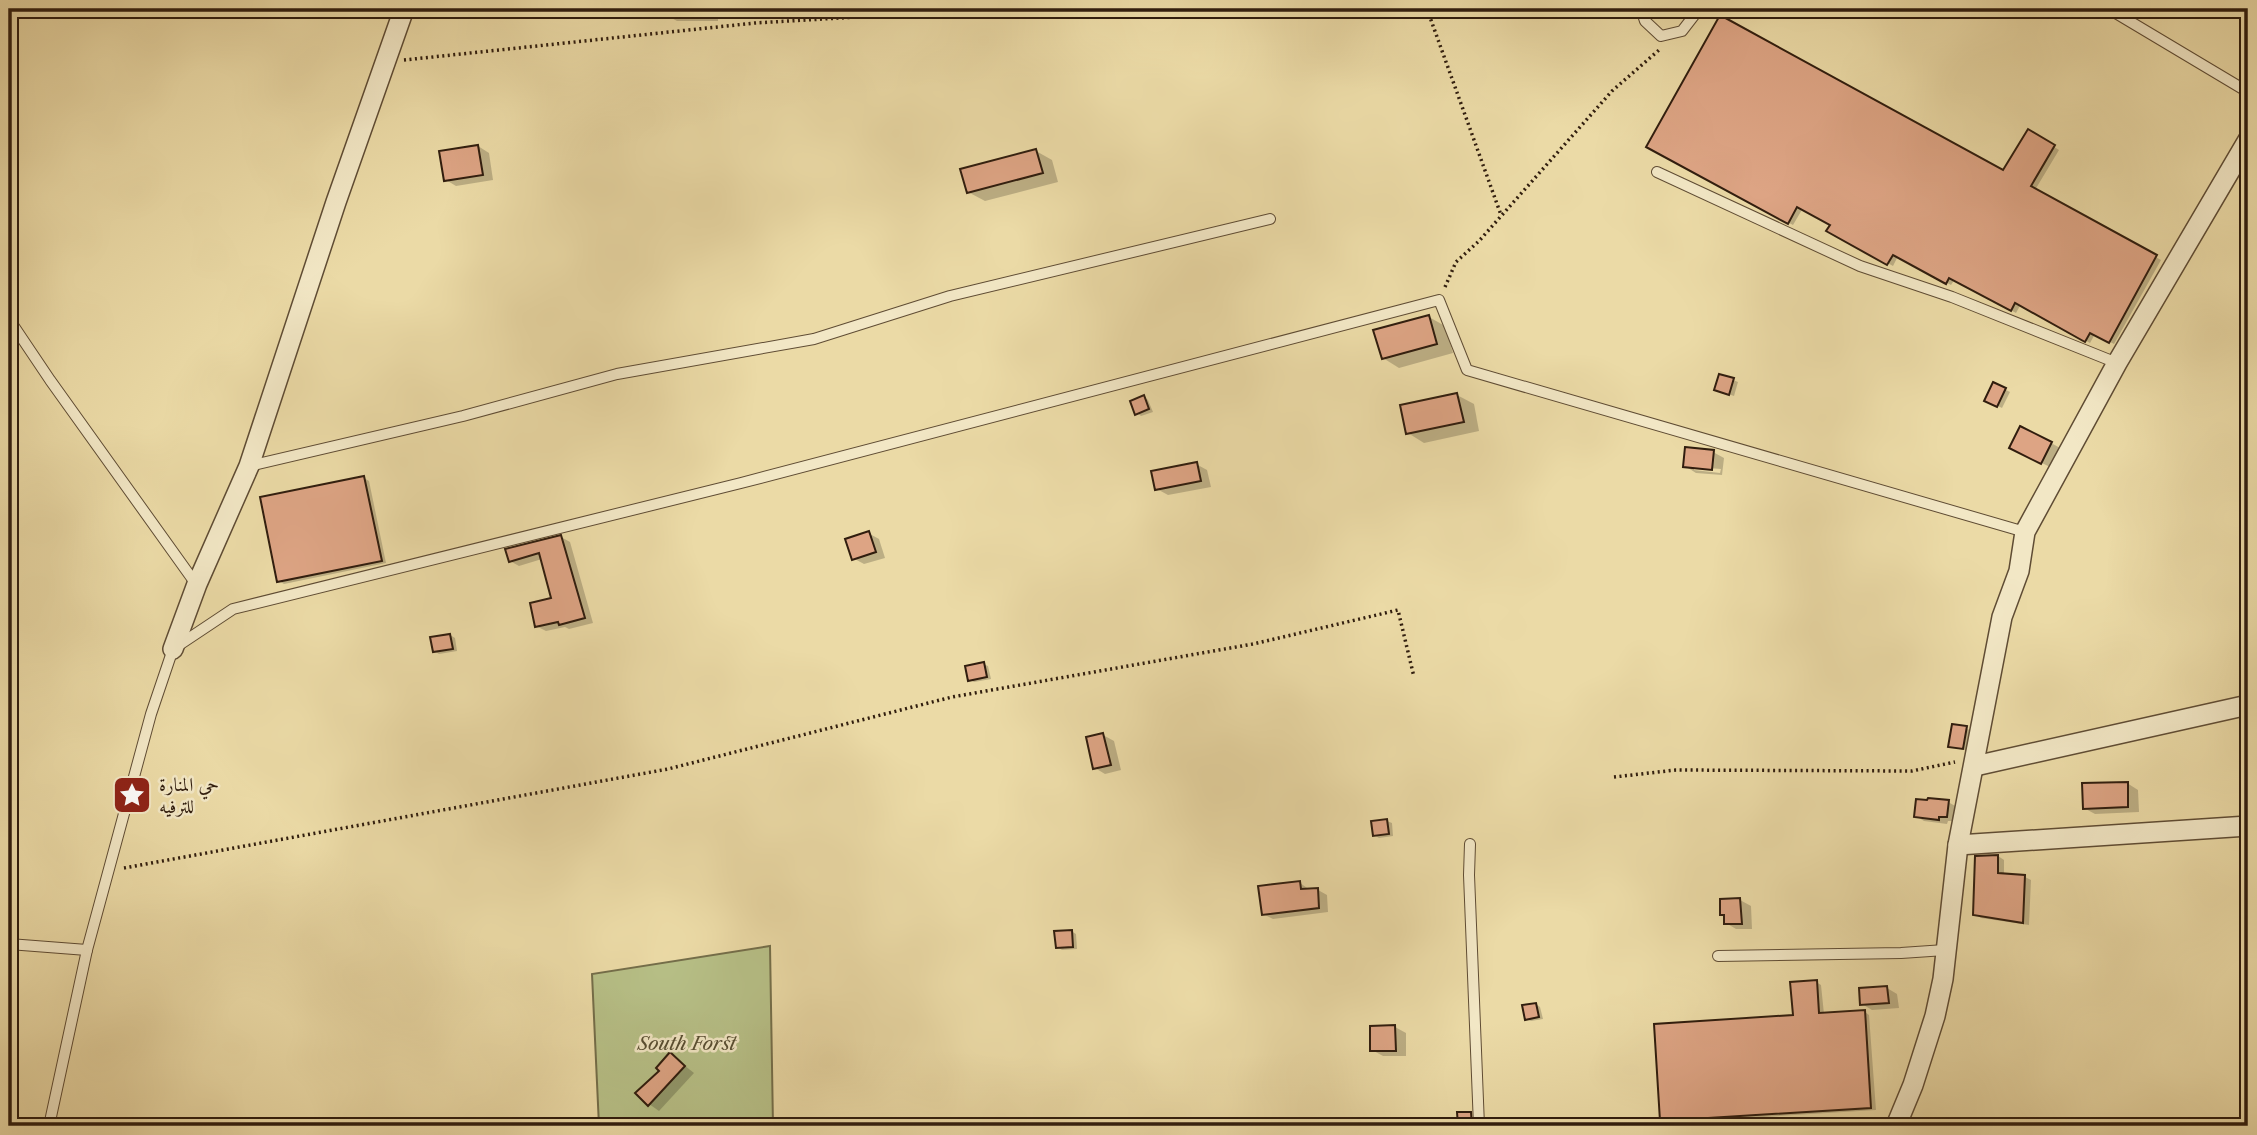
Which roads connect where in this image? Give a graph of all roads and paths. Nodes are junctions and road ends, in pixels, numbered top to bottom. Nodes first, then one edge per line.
1 (404, 9) edge
2 (953, 9) edge
3 (1427, 9) edge
4 (1641, 9) edge
5 (1699, 9) edge
6 (2109, 9) edge
7 (1682, 31) junction
8 (383, 62) junction
9 (2248, 92) edge
10 (2248, 140) edge
11 (1657, 172) dead end
12 (1501, 215) junction
13 (1270, 219) dead end
14 (1439, 300) junction
15 (9, 319) edge
16 (2117, 363) junction
17 (249, 466) junction
18 (2025, 532) junction
19 (197, 584) junction
20 (173, 649) junction
21 (1414, 677) dead end
22 (2248, 705) edge
23 (1974, 762) junction
24 (1614, 777) dead end
25 (2248, 826) edge
26 (1471, 844) dead end
27 (1958, 845) junction
28 (109, 871) junction
29 (9, 944) edge
30 (87, 950) junction
31 (1945, 950) junction
32 (1718, 956) dead end
33 (50, 1126) edge
34 (1479, 1126) edge
35 (1896, 1126) edge

1 - 8 street
2 - 8 path
3 - 12 path
4 - 7 lane
5 - 7 lane
6 - 9 lane
7 - 12 path
8 - 17 street
10 - 16 street
11 - 16 lane
12 - 14 path
13 - 17 lane
14 - 18 lane
14 - 20 lane
15 - 19 lane
16 - 18 street
17 - 19 street
18 - 23 street
19 - 20 street
20 - 28 lane
21 - 28 path
22 - 23 street
23 - 24 path
23 - 27 street
25 - 27 street
26 - 34 lane
27 - 31 street
28 - 30 lane
29 - 30 lane
30 - 33 lane
31 - 32 lane
31 - 35 street

